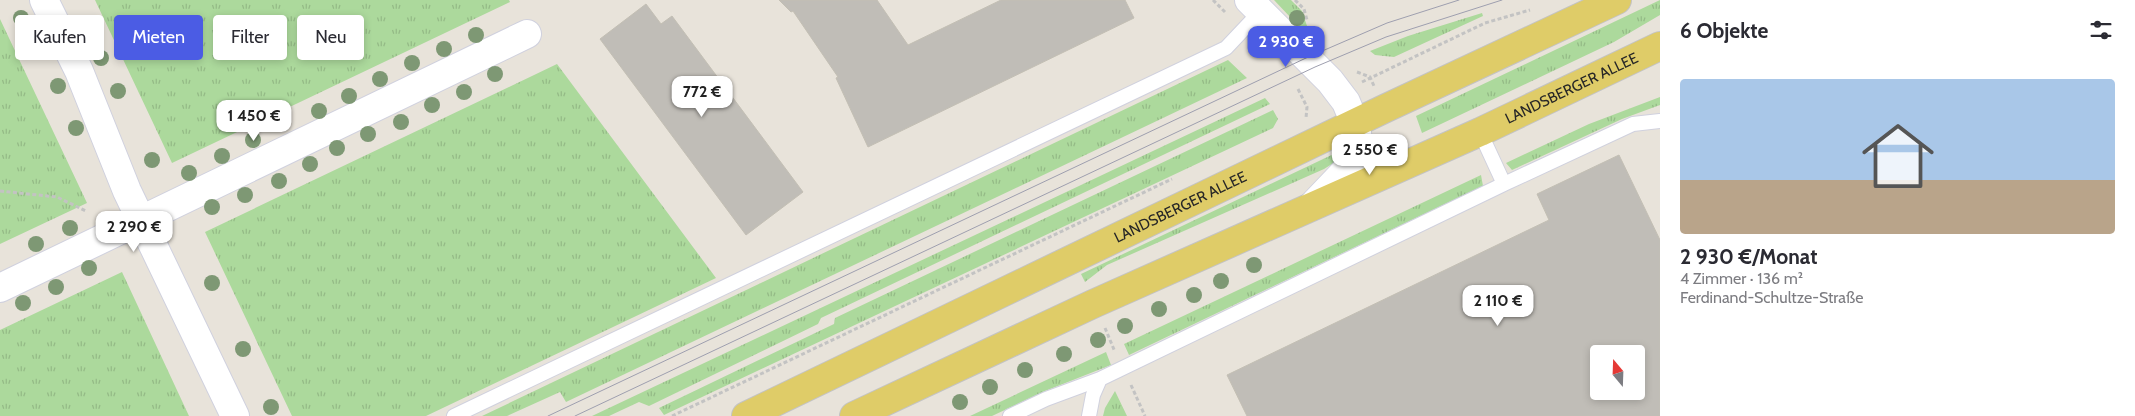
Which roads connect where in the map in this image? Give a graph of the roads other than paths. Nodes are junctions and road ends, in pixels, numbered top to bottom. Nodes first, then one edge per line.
1 (44, 0) edge
2 (1617, 0) edge
3 (1254, 6) edge
4 (527, 34) dead end
5 (1660, 46) edge
6 (1660, 121) edge
7 (1355, 124) junction
8 (1480, 132) junction
9 (1504, 184) junction
10 (1313, 205) junction
11 (141, 220) junction
12 (0, 288) edge
13 (1100, 379) junction
14 (235, 416) edge
15 (454, 416) edge
16 (746, 416) edge
17 (854, 416) edge
18 (1010, 416) edge
19 (1089, 416) edge

1 - 11 street
2 - 7 main road, LANDSBERGER ALLEE
3 - 7 street
3 - 15 lane
4 - 11 street
5 - 8 main road, LANDSBERGER ALLEE
6 - 9 lane
7 - 10 street
7 - 16 main road, LANDSBERGER ALLEE
8 - 9 lane
8 - 10 main road, LANDSBERGER ALLEE
9 - 13 lane
10 - 17 main road, LANDSBERGER ALLEE
11 - 12 street
11 - 14 street
13 - 18 lane
13 - 19 lane

